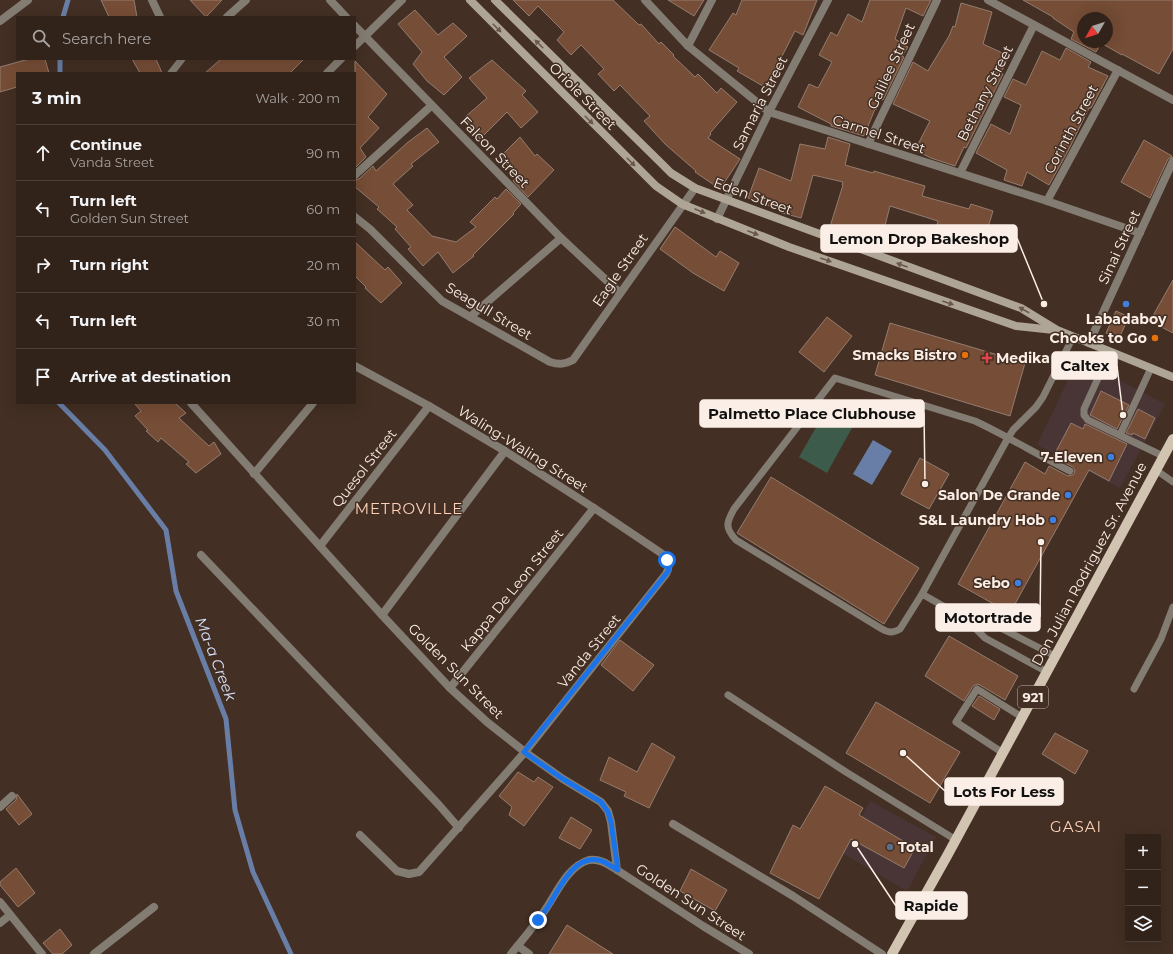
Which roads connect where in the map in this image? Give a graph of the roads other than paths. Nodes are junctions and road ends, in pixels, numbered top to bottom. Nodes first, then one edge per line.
1 (28, 0) edge
2 (152, 0) edge
3 (246, 0) edge
4 (330, 0) edge
5 (402, 0) edge
6 (470, 0) edge
7 (495, 0) edge
8 (645, 0) edge
9 (712, 0) edge
10 (828, 0) edge
11 (937, 0) edge
12 (988, 0) edge
13 (160, 16) edge
14 (228, 16) edge
15 (345, 16) edge
16 (0, 21) edge
17 (1034, 25) junction
18 (356, 27) edge
19 (365, 36) junction
20 (356, 45) edge
21 (688, 46) junction
22 (181, 60) edge
23 (340, 60) edge
24 (1118, 70) junction
25 (172, 72) edge
26 (328, 72) edge
27 (1173, 100) edge
28 (431, 106) junction
29 (769, 112) junction
30 (868, 144) junction
31 (1173, 161) edge
32 (960, 173) junction
33 (356, 174) edge
34 (695, 188) junction
35 (726, 200) junction
36 (1047, 201) junction
37 (682, 204) junction
38 (356, 218) edge
39 (717, 218) junction
40 (1140, 233) junction
41 (561, 238) junction
42 (620, 293) junction
43 (470, 317) junction
44 (1057, 330) junction
45 (1073, 337) junction
46 (1089, 344) junction
47 (1110, 352) junction
48 (565, 364) joint
49 (356, 367) edge
50 (1151, 368) junction
51 (1173, 377) edge
52 (192, 404) edge
53 (312, 404) edge
54 (429, 406) junction
55 (1120, 435) junction
56 (1008, 438) junction
57 (1173, 439) edge
58 (505, 451) junction
59 (1164, 456) junction
60 (1156, 470) junction
61 (1070, 471) dead end
62 (254, 474) junction
63 (1173, 482) edge
64 (594, 508) junction
65 (320, 546) junction
66 (201, 555) dead end
67 (669, 565) joint
68 (922, 594) junction
69 (1173, 607) edge
70 (382, 615) junction
71 (966, 619) junction
72 (1055, 656) junction
73 (1047, 672) junction
74 (450, 688) junction
75 (1134, 689) dead end
76 (728, 696) dead end
77 (1022, 717) junction
78 (524, 752) junction
79 (1003, 753) junction
80 (12, 796) dead end
81 (0, 807) edge
82 (674, 824) dead end
83 (459, 828) junction
84 (360, 835) dead end
85 (956, 840) junction
86 (618, 870) junction
87 (0, 902) edge
88 (154, 907) dead end
89 (10, 915) junction
90 (0, 924) edge
91 (518, 946) junction
92 (42, 954) edge
93 (94, 954) edge
94 (511, 954) edge
95 (529, 954) edge
96 (749, 954) edge
97 (882, 954) edge
98 (892, 954) edge

1 - 16 street
2 - 13 street
3 - 14 street
4 - 15 street
5 - 19 street
6 -> 37 main road, Oriole Street
34 -> 7 main road, Eden Street
8 - 21 street, Carmel Street
9 - 21 street
10 - 29 street, Samaria Street
11 - 30 street, Galilee Street
12 - 17 street
17 - 24 street
17 - 32 street, Bethany Street
18 - 19 street, Falcon Street
19 - 20 street
19 - 28 street, Falcon Street
21 - 29 street, Carmel Street
22 - 25 lane
23 - 26 street
24 - 27 street
24 - 36 street, Corinth Street
28 - 33 street
28 - 41 street, Falcon Street
29 - 30 street, Carmel Street
29 - 35 street, Samaria Street
30 - 32 street, Carmel Street
31 - 40 street, Sinai Street
32 - 36 street, Carmel Street
34 - 35 main road, Eden Street
34 - 37 street, Eagle Street
35 - 39 street, Samaria Street
44 -> 35 main road, Eden Street
36 - 40 street, Carmel Street
37 -> 39 main road, Eden Street
37 - 42 street, Eagle Street
38 - 43 street, Seagull Street
39 -> 44 main road, Eden Street
40 - 46 street, Sinai Street
41 - 42 street, Falcon Street
41 - 43 street
42 - 48 street, Eagle Street
43 - 48 street, Seagull Street
44 - 45 main road, Eden Street
45 - 46 main road, Eden Street
45 - 56 lane
46 - 47 main road, Eden Street
47 - 50 main road, Eden Street
47 - 55 lane
49 - 54 street, Waling-Waling Street
50 - 51 main road, Eden Street
50 - 55 lane
52 - 62 street, Golden Sun Street
53 - 62 street
54 - 58 street, Waling-Waling Street
54 - 65 street, Quesol Street
55 - 59 lane
56 - 61 lane
56 - 68 lane
56 - 68 lane
57 - 59 main road, Don Julian Rodriguez Sr. Avenue / 921
58 - 64 street, Waling-Waling Street
58 - 70 street
59 - 60 main road, Don Julian Rodriguez Sr. Avenue / 921
60 - 63 lane
60 - 72 main road, Don Julian Rodriguez Sr. Avenue / 921
62 - 65 street, Golden Sun Street
64 - 67 street, Waling-Waling Street
64 - 74 street, Kappa De Leon Street
65 - 70 street, Golden Sun Street
66 - 83 street
67 - 78 street, Vanda Street
68 - 71 lane
69 - 75 lane
70 - 74 street, Golden Sun Street
71 - 72 lane
71 - 73 lane
72 - 73 main road, Don Julian Rodriguez Sr. Avenue / 921
73 - 77 main road, Don Julian Rodriguez Sr. Avenue / 921
74 - 78 street, Golden Sun Street
76 - 85 lane
77 - 79 main road, Don Julian Rodriguez Sr. Avenue / 921
77 - 79 lane
78 - 83 street, Vanda Street
78 - 86 street, Golden Sun Street
79 - 85 main road, Don Julian Rodriguez Sr. Avenue / 921
80 - 81 street
82 - 97 street
83 - 84 street, Vanda Street
85 - 98 main road, Don Julian Rodriguez Sr. Avenue / 921
86 - 91 street
86 - 96 street, Golden Sun Street
87 - 89 street
88 - 93 street
89 - 90 street
89 - 92 street
91 - 94 street
91 - 95 street

